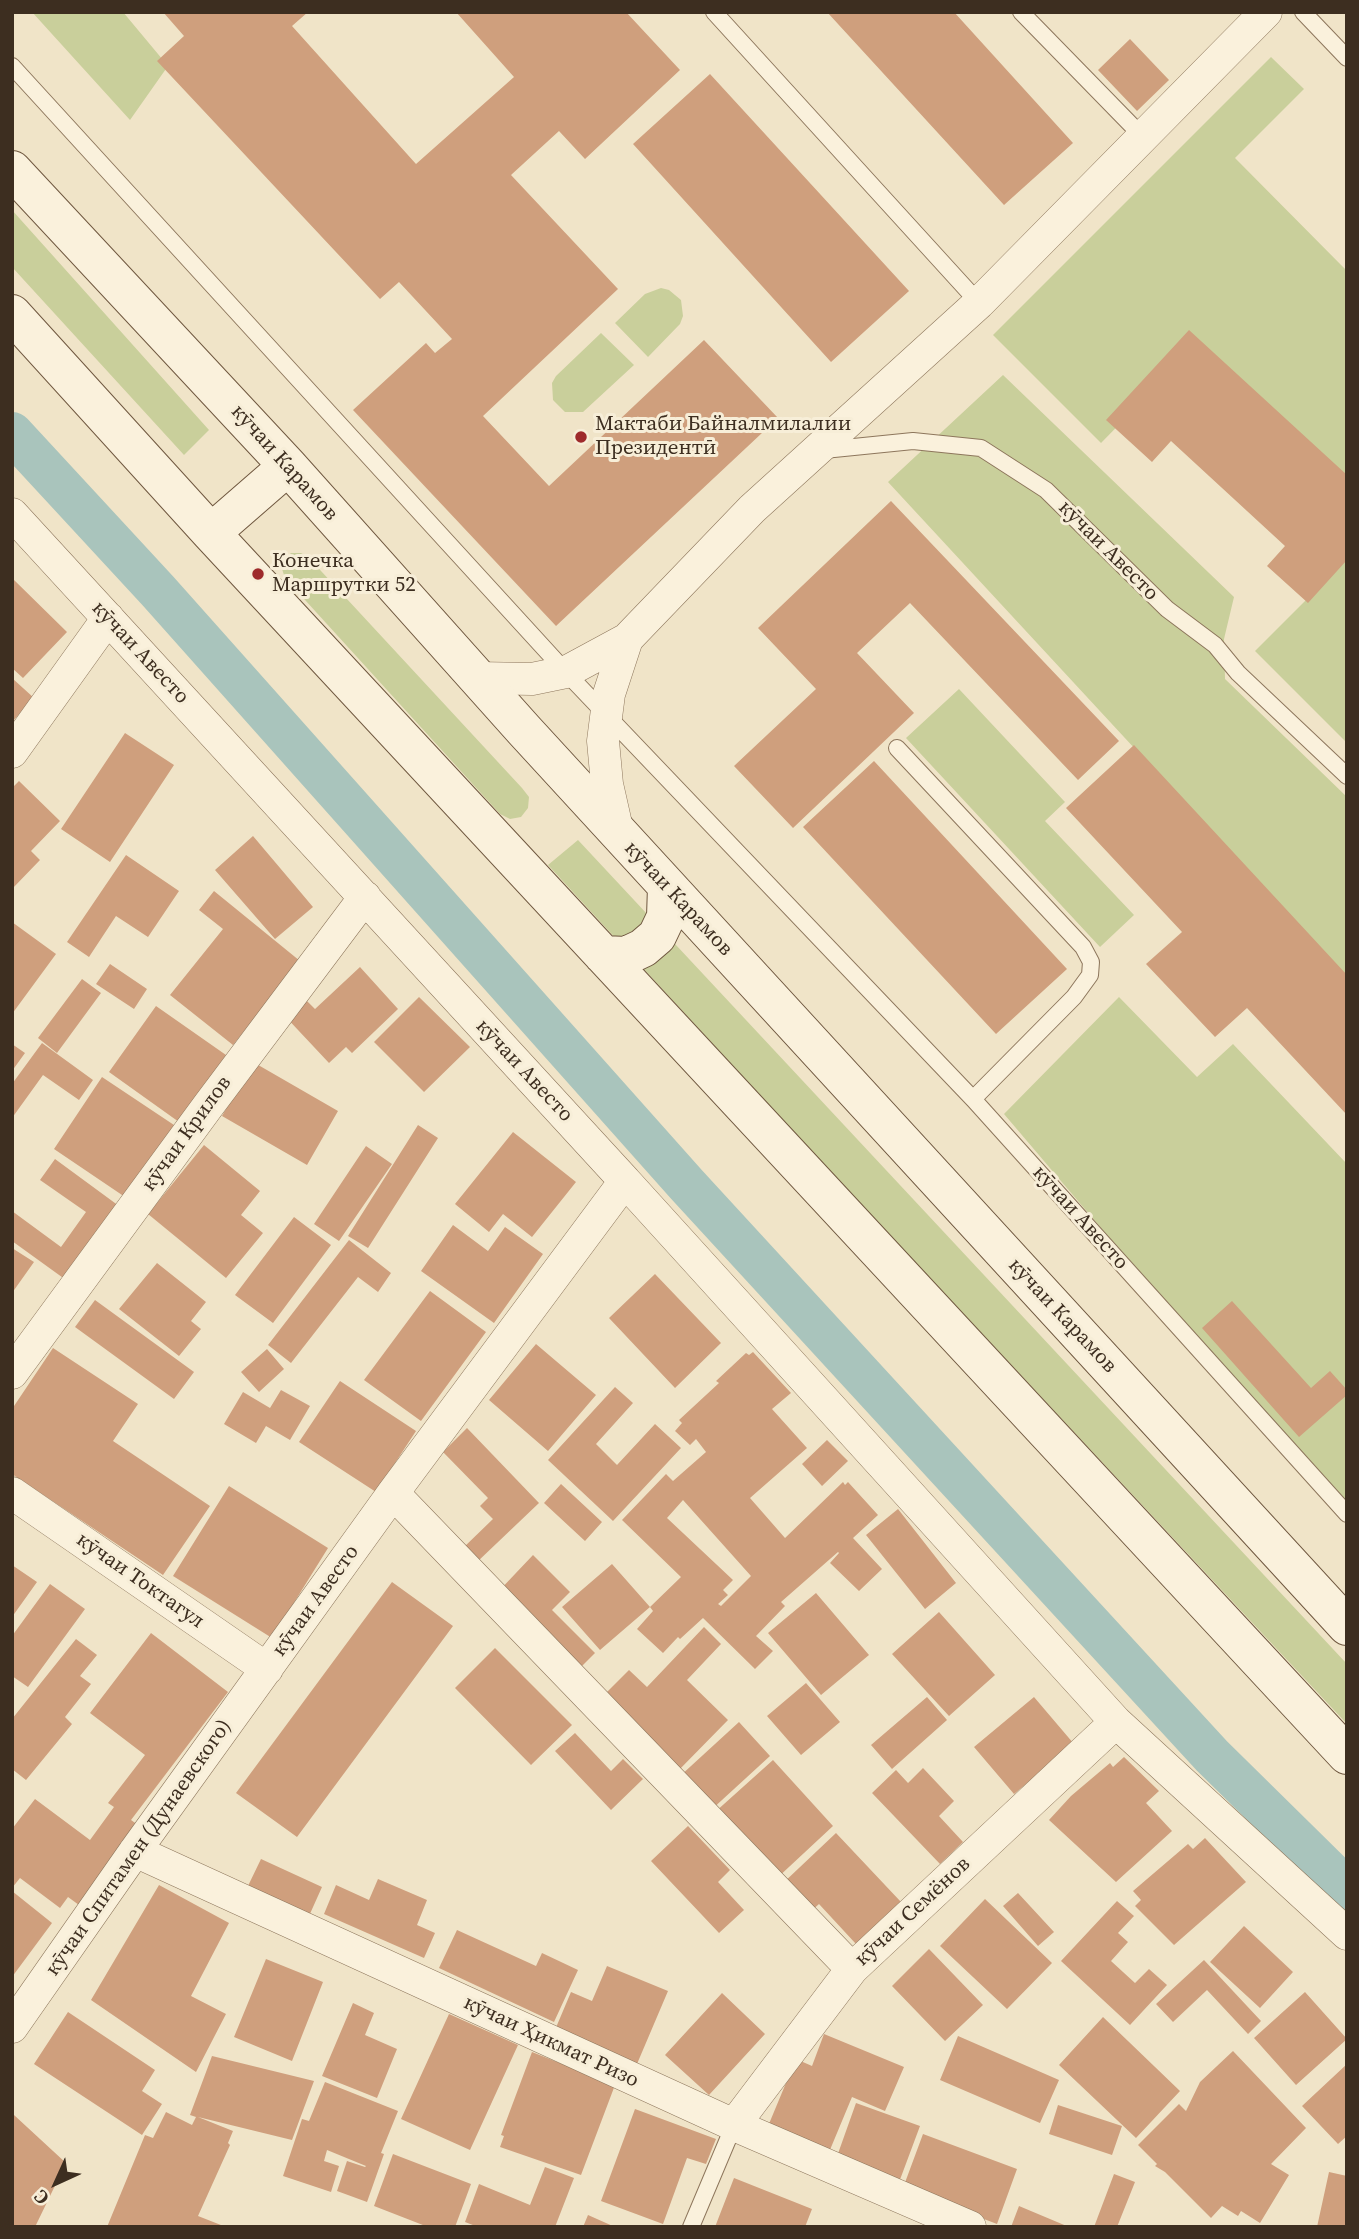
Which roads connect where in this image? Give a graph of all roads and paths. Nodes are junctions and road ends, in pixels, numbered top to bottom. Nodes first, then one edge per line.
1 (714, 12) edge
2 (1021, 12) edge
3 (1266, 12) edge
4 (1303, 12) edge
5 (1347, 58) edge
6 (12, 66) edge
7 (1142, 136) junction
8 (12, 170) edge
9 (979, 303) junction
10 (12, 314) edge
11 (818, 450) junction
12 (288, 466) junction
13 (12, 514) edge
14 (211, 533) junction
15 (108, 618) junction
16 (627, 639) junction
17 (566, 671) junction
18 (477, 678) junction
19 (606, 714) junction
20 (897, 748) dead end
21 (12, 752) edge
22 (1347, 776) edge
23 (618, 833) junction
24 (667, 887) junction
25 (365, 897) junction
26 (603, 955) junction
27 (973, 1099) junction
28 (625, 1181) junction
29 (12, 1373) edge
30 (12, 1493) edge
31 (393, 1493) junction
32 (1347, 1514) edge
33 (1347, 1626) edge
34 (267, 1670) junction
35 (1116, 1722) junction
36 (1347, 1755) edge
37 (135, 1852) junction
38 (1347, 1934) edge
39 (852, 1969) junction
40 (12, 2026) edge
41 (734, 2125) junction
42 (691, 2227) edge
43 (970, 2227) edge

1 - 9 lane
2 - 7 lane
3 - 7 street
4 - 5 lane
6 - 17 lane, кӯчаи Авесто
7 - 9 street
8 - 12 main road, кӯчаи Карамов
9 - 11 street
10 - 14 main road
11 - 16 street
11 - 22 lane, кӯчаи Авесто
12 - 14 main road
12 - 18 main road, кӯчаи Карамов
13 - 15 street, кӯчаи Авесто
14 - 26 main road
15 - 21 street
15 - 25 street, кӯчаи Авесто
16 - 17 street
16 - 19 street
17 - 18 street
17 - 19 lane, кӯчаи Авесто
18 - 23 main road, кӯчаи Карамов
19 - 23 street
19 - 27 lane, кӯчаи Авесто
20 - 27 lane
23 - 24 main road, кӯчаи Карамов
24 - 26 main road
24 - 33 main road, кӯчаи Карамов
25 - 28 street, кӯчаи Авесто
25 - 29 street, кӯчаи Крилов
26 - 36 main road
27 - 32 lane, кӯчаи Авесто
28 - 31 street, кӯчаи Авесто
28 - 35 street
30 - 34 street, кӯчаи Токтагул
31 - 34 street, кӯчаи Авесто
31 - 39 street
34 - 37 street, кӯчаи Спитамен (Дунаевского)
35 - 38 street
35 - 39 street, кӯчаи Семёнов
37 - 40 street, кӯчаи Спитамен (Дунаевского)
37 - 41 street, кӯчаи Ҳикмат Ризо
39 - 41 street, кӯчаи Семёнов
41 - 42 lane
41 - 43 street, кӯчаи Ҳикмат Ризо

